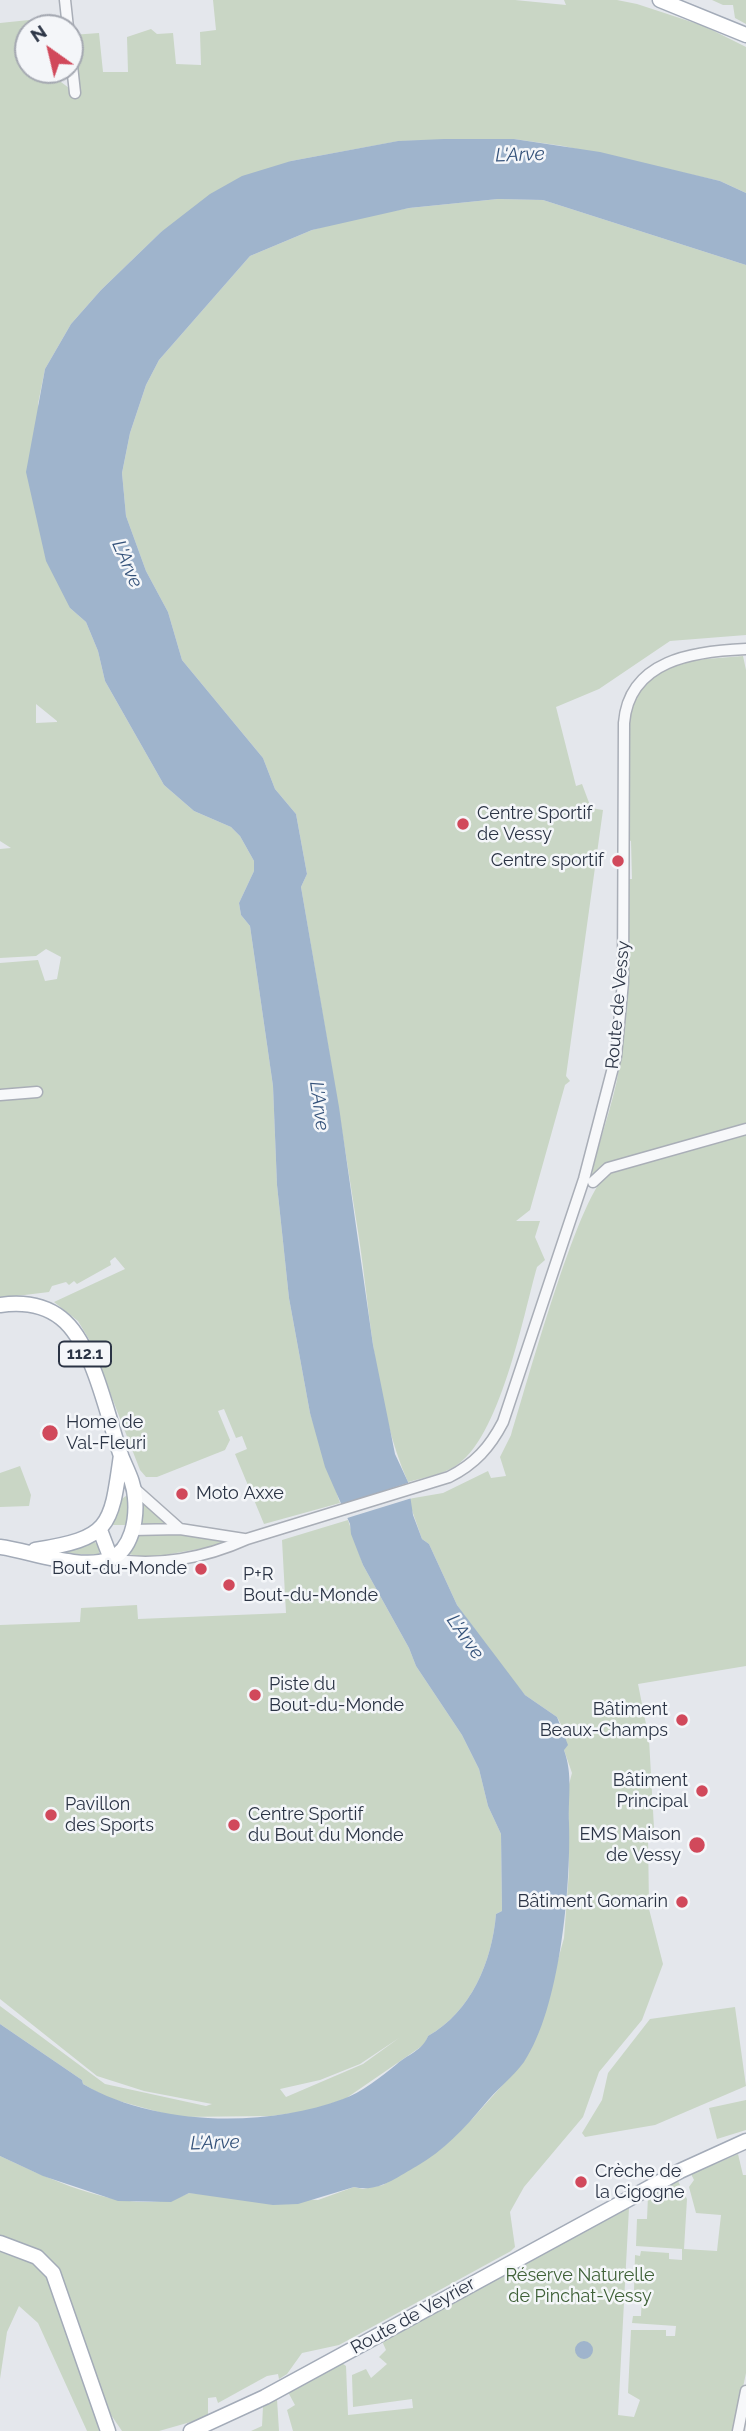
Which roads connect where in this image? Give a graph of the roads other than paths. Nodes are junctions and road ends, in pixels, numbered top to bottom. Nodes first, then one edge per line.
1 (660, 0) edge
2 (688, 4) edge
3 (746, 35) edge
4 (74, 84) edge
5 (75, 93) dead end
6 (746, 649) edge
7 (37, 1092) dead end
8 (0, 1095) edge
9 (746, 1129) edge
10 (593, 1182) dead end
11 (0, 1305) edge
12 (121, 1455) junction
13 (134, 1488) junction
14 (180, 1529) junction
15 (100, 1530) junction
16 (132, 1530) junction
17 (247, 1539) junction
18 (0, 1546) edge
19 (32, 1551) junction
20 (111, 1559) junction
21 (746, 2141) edge
22 (0, 2243) edge
23 (746, 2391) edge
24 (108, 2431) edge
25 (191, 2431) edge
26 (738, 2431) edge

1 - 2 main road
2 - 3 main road
4 - 5 street
6 - 17 street, Route de Vessy
7 - 8 street
9 - 10 street
11 - 12 main road, 112.1
12 - 13 main road, 112.1
12 - 15 main road, 112.1
13 - 14 street
13 - 16 main road, 112.1
14 - 16 street
14 - 17 street
15 - 16 main road
15 - 19 main road
15 - 20 main road
16 - 20 main road
17 - 20 street
18 - 19 main road
19 - 20 main road
21 - 25 main road, Route de Veyrier
22 - 24 main road
23 - 26 street

